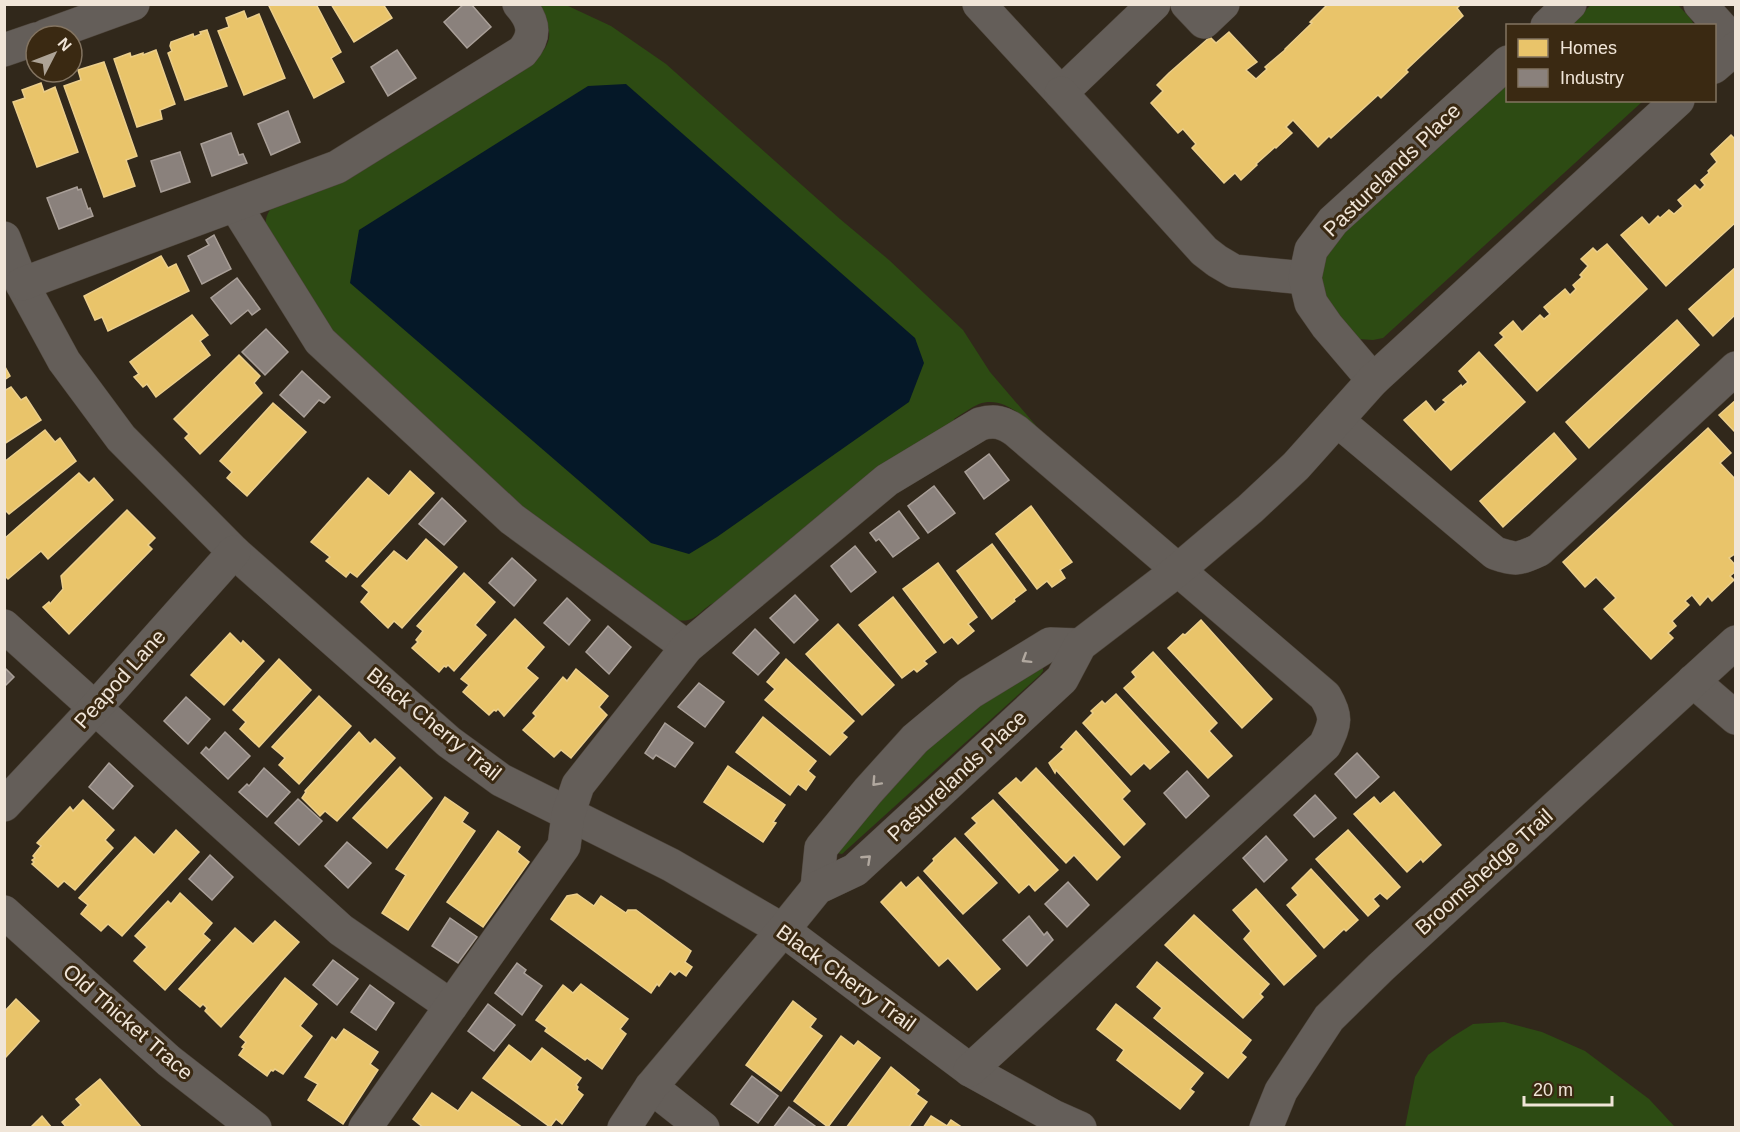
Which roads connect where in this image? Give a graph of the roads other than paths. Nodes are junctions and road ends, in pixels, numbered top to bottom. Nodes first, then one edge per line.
1 (133, 4) edge
2 (519, 4) edge
3 (979, 4) edge
4 (1154, 4) edge
5 (1187, 4) edge
6 (1223, 4) edge
7 (1570, 4) edge
8 (1700, 4) edge
9 (78, 24) edge
10 (1549, 24) edge
11 (24, 43) edge
12 (1736, 46) edge
13 (4, 50) edge
14 (1506, 64) edge
15 (1716, 65) edge
16 (1061, 93) junction
17 (1676, 102) edge
18 (235, 205) junction
19 (4, 238) edge
20 (1305, 278) junction
21 (22, 284) junction
22 (1736, 368) edge
23 (1373, 380) junction
24 (1338, 421) junction
25 (234, 552) junction
26 (1178, 570) junction
27 (4, 626) edge
28 (1736, 642) edge
29 (1080, 645) junction
30 (687, 647) junction
31 (1693, 681) junction
32 (95, 708) junction
33 (1736, 718) edge
34 (4, 805) edge
35 (568, 815) junction
36 (817, 888) junction
37 (4, 912) edge
38 (783, 930) junction
39 (451, 1006) junction
40 (970, 1070) junction
41 (651, 1087) junction
42 (1061, 1124) edge
43 (255, 1128) edge
44 (365, 1128) edge
45 (624, 1128) edge
46 (703, 1128) edge
47 (1266, 1128) edge

1 - 9 street
2 - 18 street
3 - 16 street
4 - 16 street
5 - 6 street
7 - 10 street
8 - 12 street
11 - 13 street
12 - 15 street
14 - 20 street, Pasturelands Place
16 - 20 street
17 - 23 street, Pasturelands Place
18 - 21 street
18 - 30 street
19 - 21 street, Black Cherry Trail
20 - 23 street, Pasturelands Place
21 - 25 street, Black Cherry Trail
22 - 24 street
23 - 24 street, Pasturelands Place
24 - 26 street, Pasturelands Place
25 - 32 street, Peapod Lane
25 - 35 street, Black Cherry Trail
26 - 29 street, Pasturelands Place
26 - 30 street
26 - 40 street
27 - 32 street
28 - 31 street, Broomshedge Trail
36 -> 29 street, Pasturelands Place
29 -> 36 street
30 - 35 street
31 - 33 street
31 - 47 street, Broomshedge Trail
32 - 34 street, Peapod Lane
32 - 39 street
35 - 38 street, Black Cherry Trail
35 - 39 street
36 - 38 street, Pasturelands Place
37 - 43 street, Old Thicket Trace
38 - 40 street, Black Cherry Trail
38 - 41 street, Pasturelands Place
39 - 44 street
40 - 42 street, Black Cherry Trail
41 - 45 street, Pasturelands Place
41 - 46 street

